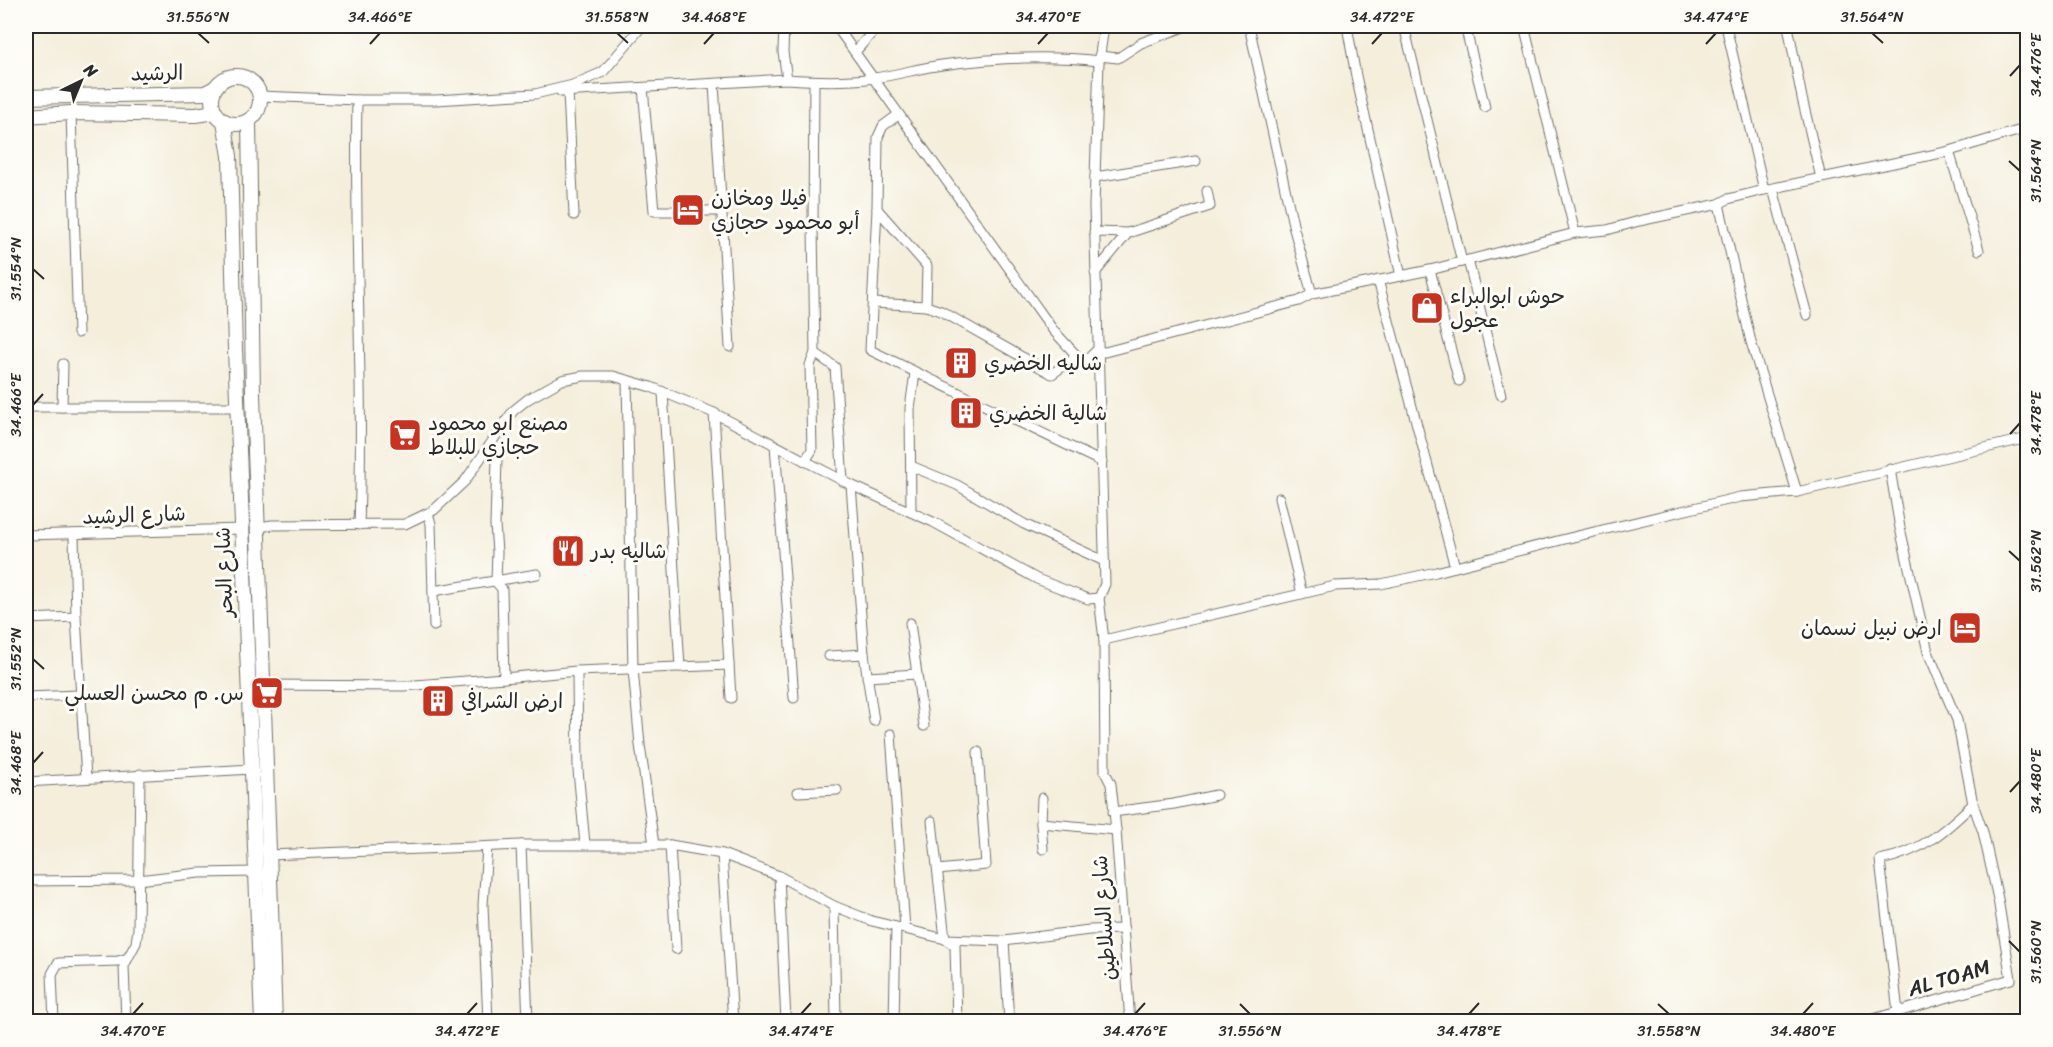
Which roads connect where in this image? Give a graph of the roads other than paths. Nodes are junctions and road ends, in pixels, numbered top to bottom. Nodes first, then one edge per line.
1 (642, 26) edge
2 (784, 26) edge
3 (836, 26) edge
4 (878, 26) edge
5 (1104, 26) edge
6 (1186, 26) edge
7 (1249, 26) edge
8 (1347, 26) edge
9 (1404, 26) edge
10 (1464, 26) edge
11 (1524, 26) edge
12 (1726, 26) edge
13 (1788, 26) edge
14 (855, 52) junction
15 (1099, 58) junction
16 (875, 78) junction
17 (787, 80) junction
18 (814, 81) junction
19 (714, 84) junction
20 (215, 88) junction
21 (643, 88) junction
22 (568, 92) junction
23 (535, 94) junction
24 (260, 96) junction
25 (26, 97) edge
26 (357, 100) junction
27 (1485, 107) dead end
28 (71, 113) junction
29 (898, 115) junction
30 (26, 116) edge
31 (219, 116) junction
32 (249, 121) junction
33 (2028, 128) edge
34 (1948, 151) junction
35 (1196, 161) dead end
36 (1095, 177) junction
37 (1821, 178) junction
38 (1769, 190) junction
39 (1207, 191) dead end
40 (1719, 204) junction
41 (877, 209) junction
42 (722, 211) junction
43 (574, 215) dead end
44 (1094, 232) junction
45 (1128, 233) junction
46 (1575, 233) junction
47 (1979, 250) dead end
48 (1465, 261) junction
49 (1430, 270) junction
50 (1095, 273) junction
51 (1401, 276) junction
52 (1378, 280) junction
53 (1312, 294) junction
54 (873, 303) junction
55 (926, 306) junction
56 (1807, 315) dead end
57 (78, 333) dead end
58 (730, 347) dead end
59 (1096, 351) junction
60 (815, 353) junction
61 (1077, 356) junction
62 (63, 364) dead end
63 (915, 373) junction
64 (627, 380) junction
65 (1459, 381) dead end
66 (663, 392) junction
67 (1501, 395) dead end
68 (62, 406) junction
69 (26, 407) edge
70 (237, 407) junction
71 (714, 413) junction
72 (2028, 438) edge
73 (775, 445) junction
74 (488, 448) junction
75 (805, 461) junction
76 (1102, 462) junction
77 (910, 466) junction
78 (1890, 470) junction
79 (847, 483) junction
80 (1797, 492) junction
81 (1279, 498) dead end
82 (911, 512) junction
83 (428, 513) junction
84 (359, 525) junction
85 (259, 527) junction
86 (243, 529) junction
87 (26, 535) edge
88 (74, 535) junction
89 (1104, 561) junction
90 (1455, 567) junction
91 (537, 574) dead end
92 (496, 582) junction
93 (433, 591) junction
94 (1302, 594) junction
95 (1099, 598) junction
96 (76, 617) junction
97 (26, 619) edge
98 (262, 622) junction
99 (247, 623) junction
100 (910, 623) dead end
101 (434, 626) dead end
102 (1104, 640) junction
103 (864, 654) junction
104 (829, 656) dead end
105 (729, 665) junction
106 (680, 667) junction
107 (633, 669) junction
108 (577, 671) junction
109 (917, 674) junction
110 (867, 677) junction
111 (504, 678) junction
112 (265, 685) junction
113 (80, 695) junction
114 (26, 697) edge
115 (731, 698) dead end
116 (794, 699) dead end
117 (874, 721) dead end
118 (924, 726) dead end
119 (891, 734) dead end
120 (978, 752) dead end
121 (252, 770) junction
122 (140, 774) junction
123 (86, 778) junction
124 (26, 782) edge
125 (837, 790) dead end
126 (798, 792) dead end
127 (1216, 795) dead end
128 (1042, 798) dead end
129 (1973, 804) junction
130 (1113, 812) junction
131 (932, 821) dead end
132 (1041, 823) junction
133 (1116, 830) junction
134 (585, 844) junction
135 (521, 845) junction
136 (654, 845) junction
137 (670, 845) junction
138 (488, 847) junction
139 (1043, 849) dead end
140 (722, 854) junction
141 (269, 855) junction
142 (938, 870) junction
143 (256, 872) junction
144 (779, 876) junction
145 (138, 880) junction
146 (26, 881) edge
147 (834, 906) junction
148 (901, 928) junction
149 (1124, 929) junction
150 (945, 939) junction
151 (1004, 941) junction
152 (676, 949) dead end
153 (128, 958) junction
154 (1898, 1012) junction
155 (54, 1022) edge
156 (126, 1022) edge
157 (261, 1022) edge
158 (275, 1022) edge
159 (488, 1022) edge
160 (528, 1022) edge
161 (733, 1022) edge
162 (786, 1022) edge
163 (836, 1022) edge
164 (894, 1022) edge
165 (957, 1022) edge
166 (1009, 1022) edge
167 (1130, 1022) edge
168 (1863, 1022) edge

1 - 23 street
2 - 17 street
3 - 14 street
4 - 14 street
5 - 15 street, شارع السلاطين
6 - 15 street
7 - 53 street
8 - 51 street
9 - 48 street
10 - 27 street
11 - 46 street
12 - 38 street
13 - 37 street
14 - 16 street
15 - 16 street
15 - 36 street, شارع السلاطين
16 - 18 street
16 - 29 street
17 - 18 street
17 - 19 street
18 - 60 street
19 - 21 street
19 - 42 street
20 - 24 main road
20 - 25 main road, الرشيد
20 - 31 main road
21 - 22 street
21 - 42 street
22 - 23 street
22 - 43 street
23 - 26 street
24 - 26 street
24 - 32 main road
26 - 84 street
28 - 30 main road, الرشيد
28 - 31 main road, الرشيد
28 - 57 street
29 - 41 street
29 - 61 street
31 - 32 main road
31 - 70 main road, شارع البحر
32 - 85 main road, شارع البحر
33 - 34 street
34 - 37 street
34 - 47 street
35 - 36 street
36 - 44 street, شارع السلاطين
37 - 38 street
38 - 40 street
38 - 56 street
39 - 45 street
40 - 46 street
40 - 80 street
41 - 54 street
41 - 55 street
42 - 58 street
44 - 45 street
44 - 50 street, شارع السلاطين
45 - 50 street
46 - 48 street
48 - 49 street
48 - 67 street
49 - 51 street
49 - 65 street
50 - 59 street, شارع السلاطين
51 - 52 street
52 - 53 street
52 - 90 street
53 - 59 street
54 - 55 street
54 - 63 street
55 - 61 street
59 - 61 street
59 - 76 street, شارع السلاطين
60 - 75 street
60 - 79 street
62 - 68 street
63 - 76 street
63 - 77 street
64 - 66 street
64 - 74 street
64 - 107 street
66 - 71 street
66 - 106 street
68 - 69 street
68 - 70 street
70 - 86 main road, شارع البحر
71 - 73 street
71 - 105 street
72 - 78 street
73 - 75 street
73 - 116 street
74 - 83 street
74 - 92 street
75 - 79 street
76 - 89 street, شارع السلاطين
77 - 82 street
77 - 89 street
78 - 80 street
78 - 129 street
79 - 82 street
79 - 103 street
80 - 90 street
81 - 94 street
82 - 95 street
83 - 84 street
83 - 93 street
84 - 85 street
85 - 98 main road, شارع البحر
86 - 88 street, شارع الرشيد
86 - 99 main road, شارع البحر
87 - 88 street, شارع الرشيد
88 - 96 street
89 - 95 street, شارع السلاطين
90 - 94 street
91 - 92 street
92 - 93 street
92 - 111 street
93 - 101 street
94 - 102 street
95 - 102 street, شارع السلاطين
96 - 97 street
96 - 113 street
98 - 99 main road
98 - 112 main road, شارع البحر
99 - 121 main road, شارع البحر
100 - 109 street
102 - 130 street, شارع السلاطين
103 - 104 street
103 - 110 street
105 - 106 street
105 - 115 street
106 - 107 street
107 - 108 street
107 - 136 street
108 - 111 street
108 - 134 street
109 - 110 street
109 - 118 street
110 - 117 street
111 - 112 street
112 - 141 main road, شارع البحر
113 - 114 street
113 - 123 street
119 - 148 street
120 - 142 street
121 - 122 street
121 - 143 main road, شارع البحر
122 - 123 street
122 - 145 street
123 - 124 street
125 - 126 street
127 - 130 street
128 - 132 street
129 - 154 street
129 - 154 street, AL TOAM
130 - 133 street, شارع السلاطين
131 - 142 street
132 - 133 street
132 - 139 street
133 - 149 street, شارع السلاطين
134 - 135 street
134 - 136 street
135 - 138 street
135 - 160 street
136 - 137 street
137 - 140 street
137 - 152 street
138 - 141 street
138 - 159 street
140 - 144 street
140 - 161 street
141 - 158 main road, شارع البحر
142 - 150 street
143 - 145 street
143 - 157 main road, شارع البحر
144 - 147 street
144 - 162 street
145 - 146 street
145 - 153 street
147 - 148 street
147 - 163 street
148 - 150 street
148 - 164 street
149 - 151 street
149 - 167 street, شارع السلاطين
150 - 151 street
150 - 165 street
151 - 166 street
153 - 155 street
153 - 156 street
154 - 168 street, AL TOAM

